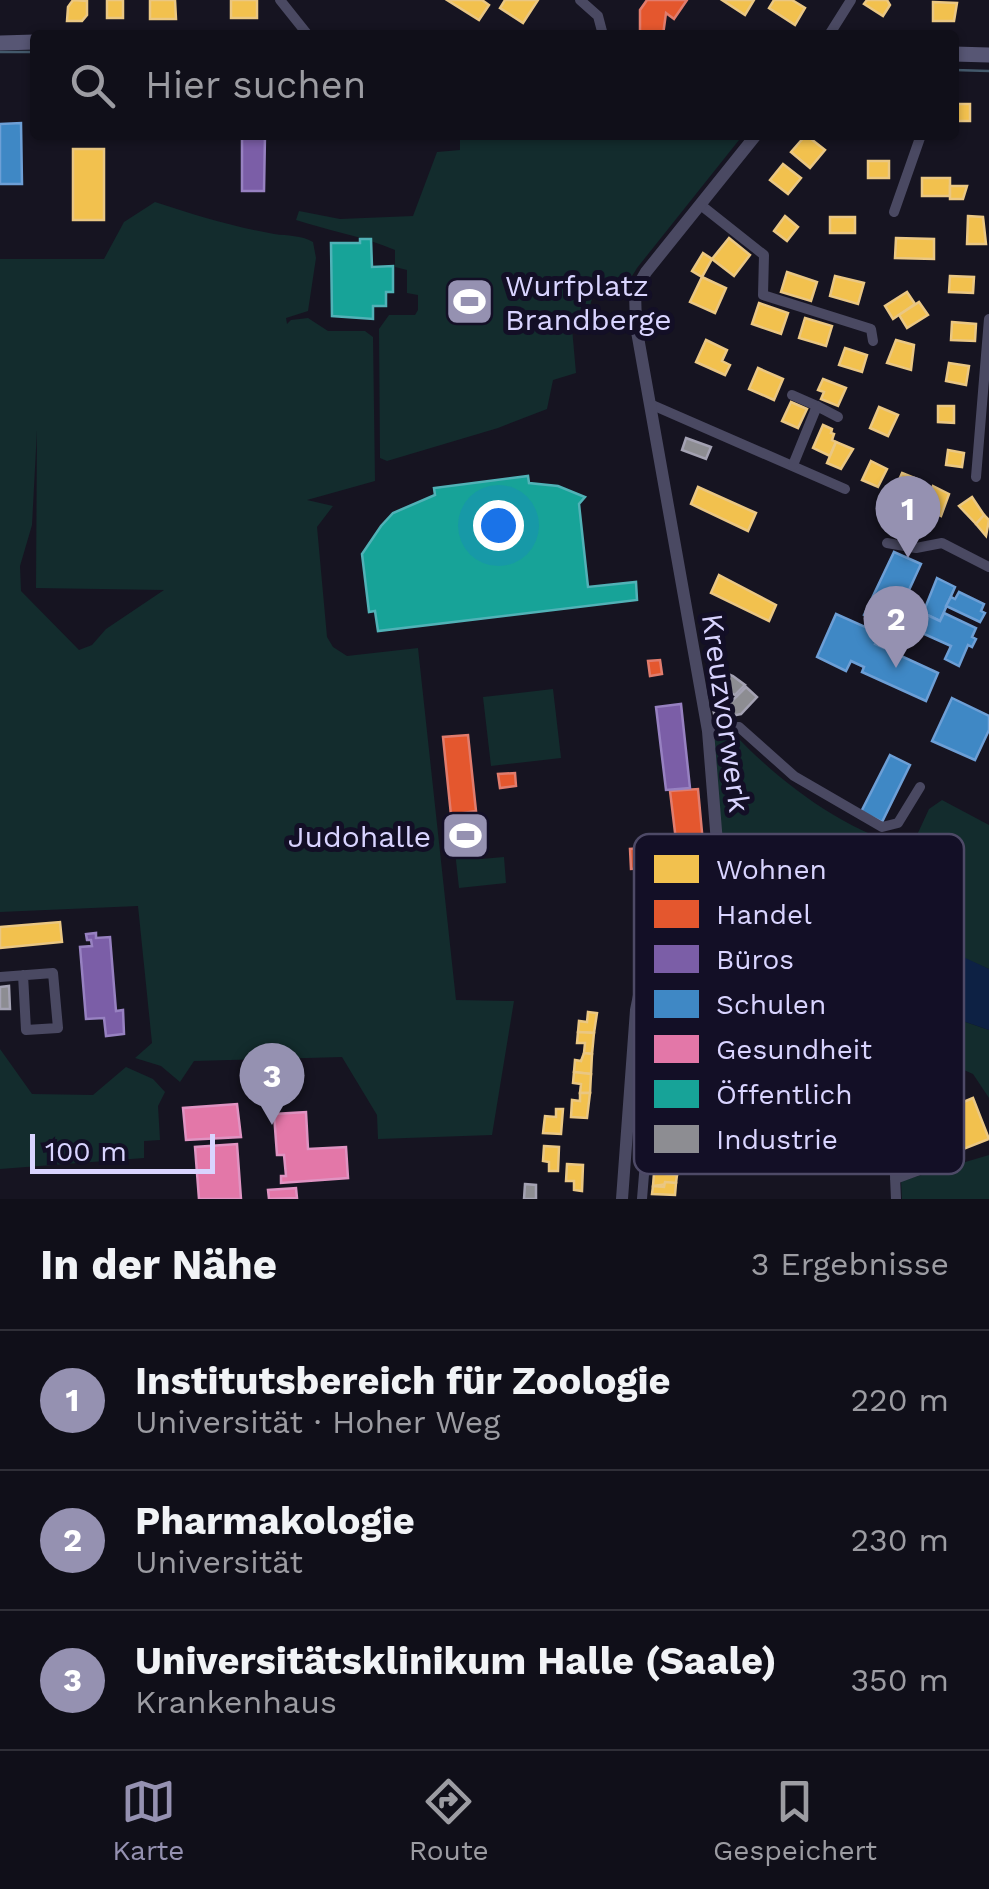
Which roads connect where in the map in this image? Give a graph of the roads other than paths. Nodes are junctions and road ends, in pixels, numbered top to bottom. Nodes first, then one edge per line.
1 (280, 0) edge
2 (580, 0) edge
3 (852, 0) edge
4 (304, 30) edge
5 (602, 30) edge
6 (832, 30) edge
7 (0, 42) edge
8 (30, 42) edge
9 (959, 54) edge
10 (989, 54) edge
11 (752, 140) edge
12 (919, 140) edge
13 (702, 206) junction
14 (894, 212) dead end
15 (989, 320) edge
16 (872, 341) dead end
17 (792, 395) dead end
18 (650, 404) junction
19 (816, 406) junction
20 (838, 417) dead end
21 (793, 465) junction
22 (976, 477) dead end
23 (846, 489) dead end
24 (888, 543) dead end
25 (989, 566) edge
26 (708, 731) junction
27 (920, 786) dead end
28 (716, 834) edge
29 (22, 975) junction
30 (0, 977) edge
31 (634, 1037) edge
32 (644, 1174) edge
33 (895, 1174) edge
34 (910, 1174) edge
35 (895, 1179) junction
36 (622, 1199) edge
37 (642, 1199) edge
38 (896, 1199) edge

1 - 4 street
2 - 5 street
3 - 6 street
7 - 8 main road
9 - 10 main road
11 - 13 street, Kreuzvorwerk
12 - 14 street
13 - 16 street
13 - 18 street, Kreuzvorwerk
15 - 22 street
17 - 19 street
18 - 21 street
18 - 26 street, Kreuzvorwerk
19 - 20 street
19 - 21 street
21 - 23 street
24 - 25 street
26 - 27 street
26 - 28 street, Kreuzvorwerk
29 - 29 street
29 - 30 street
31 - 36 street, Kreuzvorwerk
32 - 37 street
33 - 35 street
34 - 35 street
35 - 38 street

